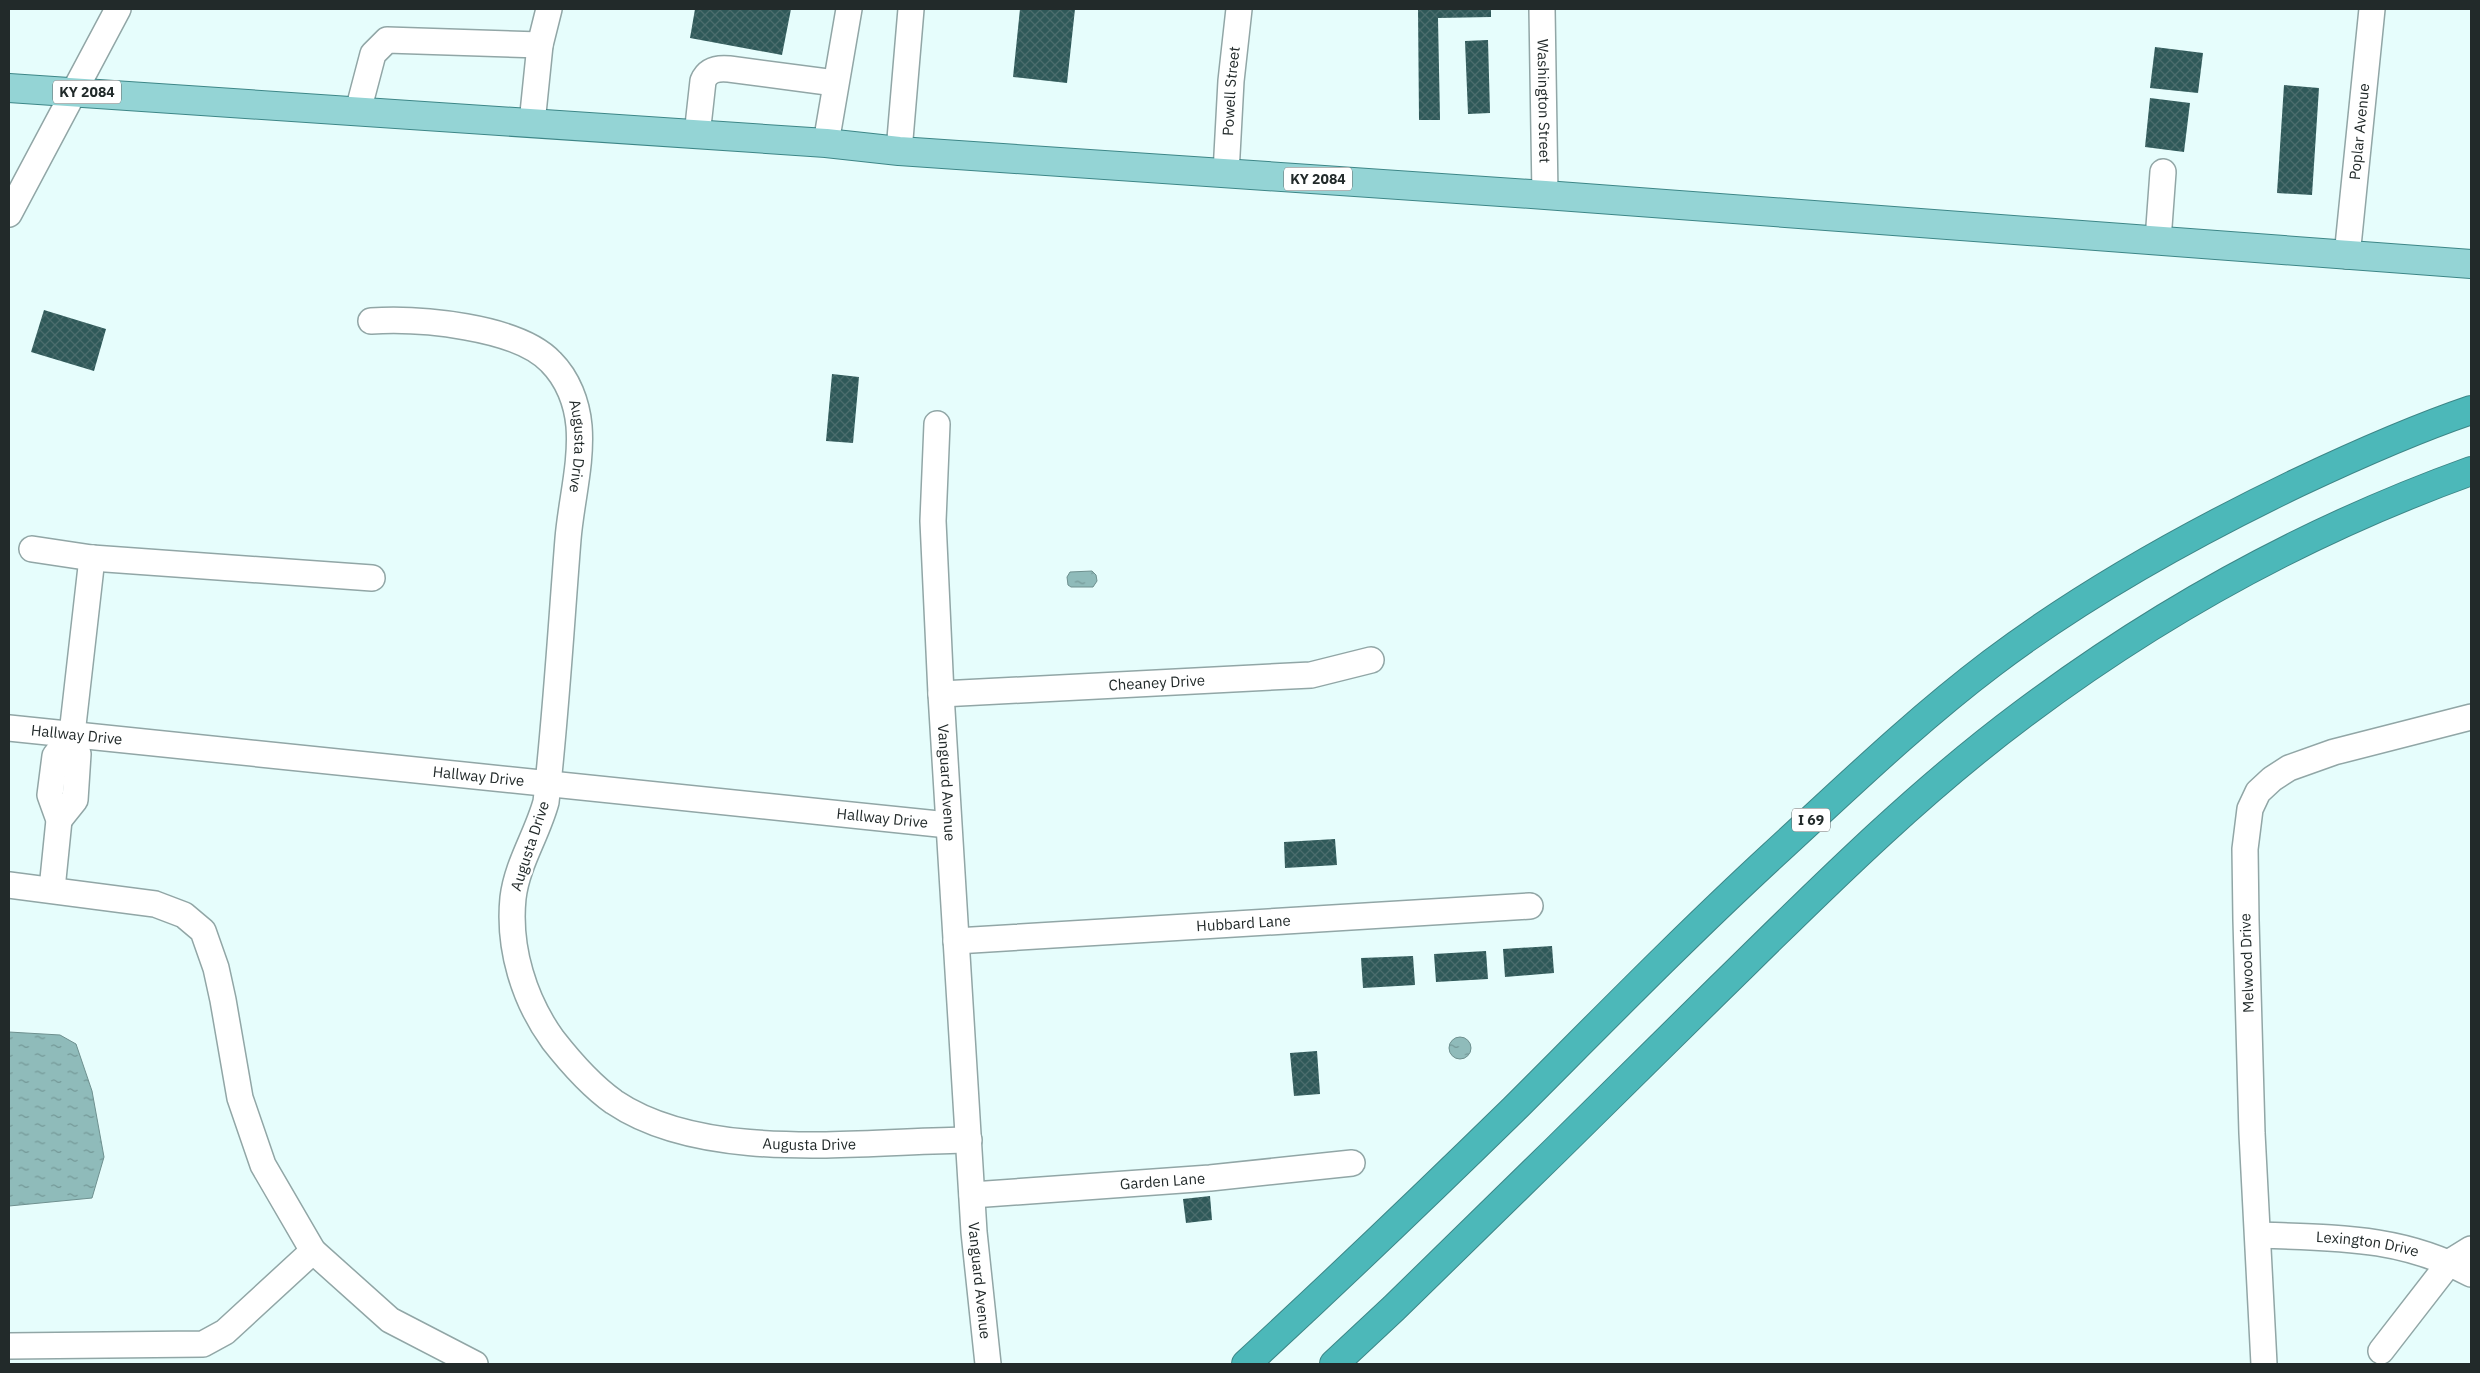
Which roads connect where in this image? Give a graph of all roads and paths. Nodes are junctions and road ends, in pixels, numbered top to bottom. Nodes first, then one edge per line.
1 (118, 9) edge
2 (549, 9) edge
3 (849, 9) edge
4 (911, 9) edge
5 (1239, 9) edge
6 (1542, 9) edge
7 (2372, 9) edge
8 (540, 45) junction
9 (835, 83) junction
10 (9, 88) edge
11 (75, 91) junction
12 (358, 111) junction
13 (532, 123) junction
14 (697, 135) junction
15 (826, 144) junction
16 (899, 151) junction
17 (2163, 172) dead end
18 (1226, 173) junction
19 (1545, 195) junction
20 (9, 214) edge
21 (2158, 240) junction
22 (2347, 256) junction
23 (2471, 264) edge
24 (371, 321) dead end
25 (2471, 410) edge
26 (938, 424) dead end
27 (2471, 471) edge
28 (32, 549) dead end
29 (92, 558) junction
30 (372, 578) dead end
31 (1371, 660) dead end
32 (941, 694) junction
33 (2471, 717) edge
34 (9, 728) edge
35 (72, 734) junction
36 (548, 784) junction
37 (948, 825) junction
38 (9, 885) edge
39 (52, 889) junction
40 (1530, 906) dead end
41 (956, 941) junction
42 (969, 1140) junction
43 (1352, 1163) dead end
44 (972, 1195) junction
45 (2258, 1235) junction
46 (2471, 1249) edge
47 (313, 1251) junction
48 (2461, 1268) edge
49 (9, 1346) edge
50 (2381, 1351) dead end
51 (475, 1364) edge
52 (988, 1364) edge
53 (1246, 1364) edge
54 (1334, 1364) edge
55 (2264, 1364) edge

1 - 11 street
2 - 8 street
3 - 9 street
4 - 16 street
5 - 18 street, Powell Street
6 - 19 street, Washington Street
7 - 22 street, Poplar Avenue
8 - 12 street
8 - 13 street
9 - 14 street
9 - 15 street
10 - 11 main road, KY 2084
11 - 12 main road, KY 2084
11 - 20 street
12 - 13 main road, KY 2084
13 - 14 main road, KY 2084
14 - 15 main road, KY 2084
15 - 16 main road, KY 2084
16 - 18 main road, KY 2084
17 - 21 street
18 - 19 main road, KY 2084
19 - 21 main road, KY 2084
21 - 22 main road, KY 2084
22 - 23 main road, KY 2084
24 - 36 street, Augusta Drive
25 - 53 highway, I 69
26 - 32 street, Vanguard Avenue
27 - 54 highway
28 - 29 street
29 - 30 street
29 - 35 street
31 - 32 street, Cheaney Drive
32 - 37 street, Vanguard Avenue
33 - 45 street, Melwood Drive
34 - 35 street, Hallway Drive
35 - 36 street, Hallway Drive
35 - 39 street
36 - 37 street, Hallway Drive
36 - 42 street, Augusta Drive
37 - 41 street, Vanguard Avenue
38 - 39 street
39 - 47 street
40 - 41 street, Hubbard Lane
41 - 42 street, Vanguard Avenue
42 - 44 street, Vanguard Avenue
43 - 44 street, Garden Lane
44 - 52 street, Vanguard Avenue
45 - 48 street, Lexington Drive
45 - 55 street, Melwood Drive
46 - 48 street
47 - 49 street
47 - 51 street
48 - 50 street

